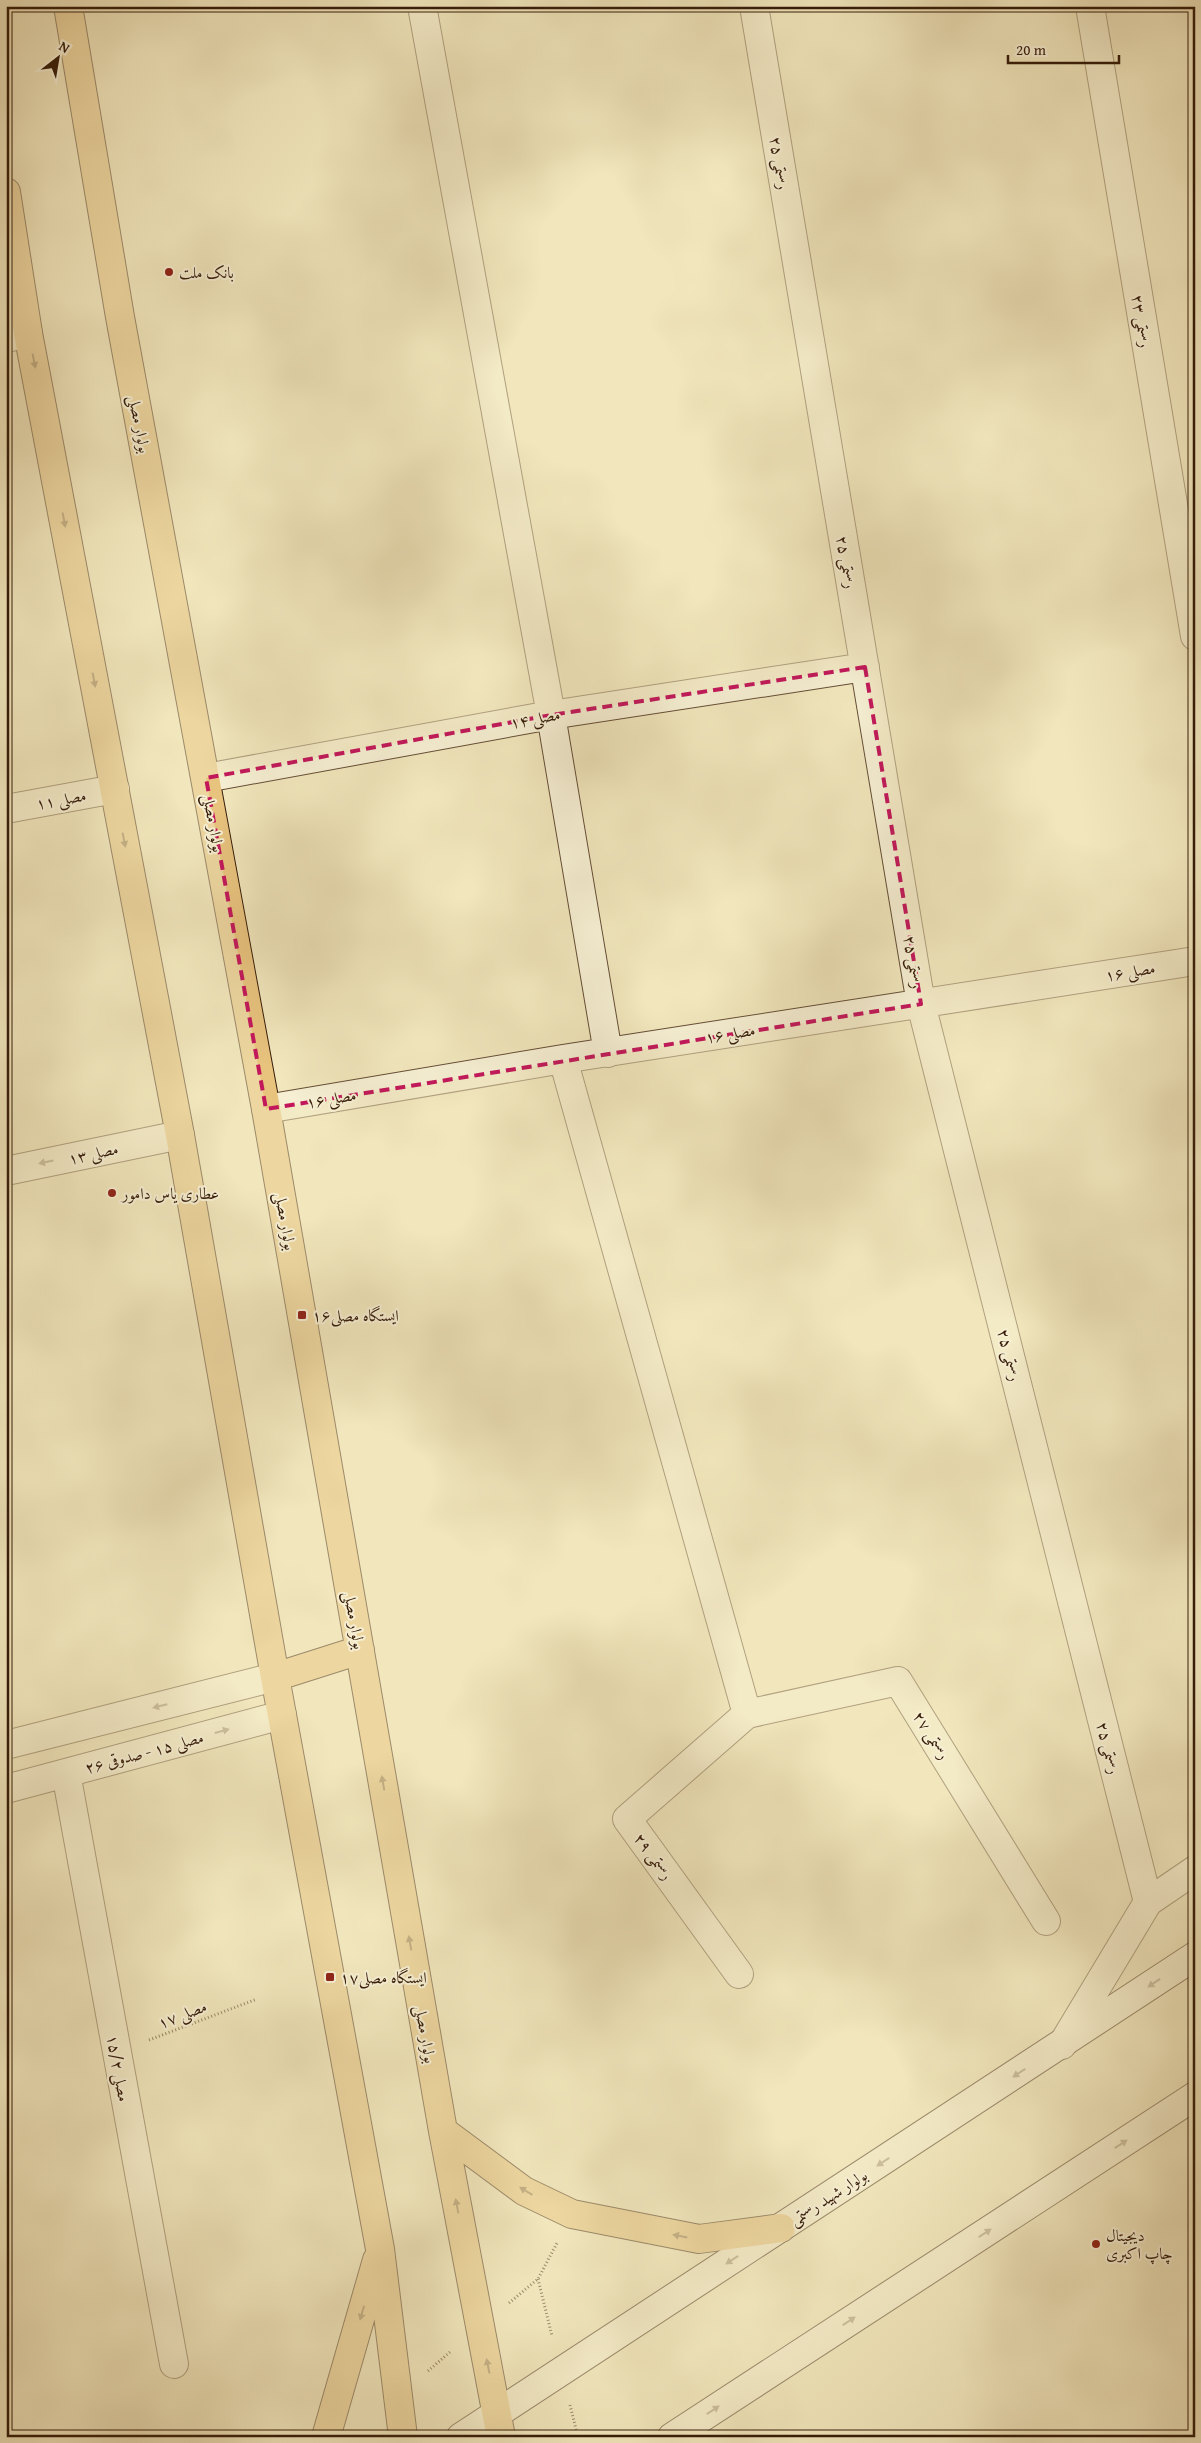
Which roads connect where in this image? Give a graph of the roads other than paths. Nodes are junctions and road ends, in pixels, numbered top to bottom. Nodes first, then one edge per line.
1 (68, 6) edge
2 (422, 6) edge
3 (754, 6) edge
4 (1090, 6) edge
5 (6, 192) edge
6 (17, 335) edge
7 (1195, 636) edge
8 (865, 667) junction
9 (551, 714) junction
10 (206, 778) junction
11 (115, 789) junction
12 (6, 809) edge
13 (1195, 961) edge
14 (921, 1004) junction
15 (608, 1053) junction
16 (563, 1059) junction
17 (266, 1109) junction
18 (180, 1135) junction
19 (6, 1170) edge
20 (360, 1650) junction
21 (275, 1677) junction
22 (747, 1714) junction
23 (282, 1715) junction
24 (6, 1745) edge
25 (66, 1773) junction
26 (6, 1789) edge
27 (1195, 1870) edge
28 (1148, 1902) junction
29 (1046, 1921) dead end
30 (1195, 1956) edge
31 (739, 1974) dead end
32 (1062, 2045) junction
33 (1195, 2096) edge
34 (443, 2131) junction
35 (781, 2228) junction
36 (380, 2250) junction
37 (174, 2364) dead end
38 (500, 2425) edge
39 (326, 2437) edge
40 (403, 2437) edge
41 (461, 2437) edge
42 (672, 2437) edge

1 - 10 main road, بولوار مصلی
2 - 9 street
3 - 8 street, رستمی ۲۵
4 - 7 street, رستمی ۲۳
5 - 6 main road
6 -> 11 main road
8 - 9 street, مصلی ۱۴
8 - 14 street, رستمی ۲۵
9 - 10 street, مصلی ۱۴
9 - 15 street
10 - 17 main road, بولوار مصلی
11 - 12 street, مصلی ۱۱
11 -> 18 main road
13 - 14 street, مصلی ۱۶
14 - 15 street, مصلی ۱۶
14 - 28 street, رستمی ۲۵
15 - 16 street, مصلی ۱۶
16 - 17 street, مصلی ۱۶
16 - 22 street
17 - 20 main road, بولوار مصلی
18 -> 19 street, مصلی ۱۳
18 - 21 main road
20 - 21 main road
34 -> 20 main road, بولوار مصلی
21 - 23 main road
21 -> 24 street
22 - 29 street, رستمی ۲۷
22 - 31 street, رستمی ۲۹
25 -> 23 street, مصلی ۱۵ - صدوقی ۲۶
23 - 36 main road
25 - 26 street, مصلی ۱۵ - صدوقی ۲۶
25 - 37 street, مصلی ۱۵/۲
27 - 28 street
28 - 32 street
30 -> 32 street, بولوار شهید رستمی
32 -> 35 street, بولوار شهید رستمی
42 -> 33 street
35 -> 34 main road
38 -> 34 main road, بولوار مصلی
35 -> 38 street, بولوار شهید رستمی
36 -> 39 main road
36 - 40 main road
38 - 41 street, بولوار شهید رستمی

